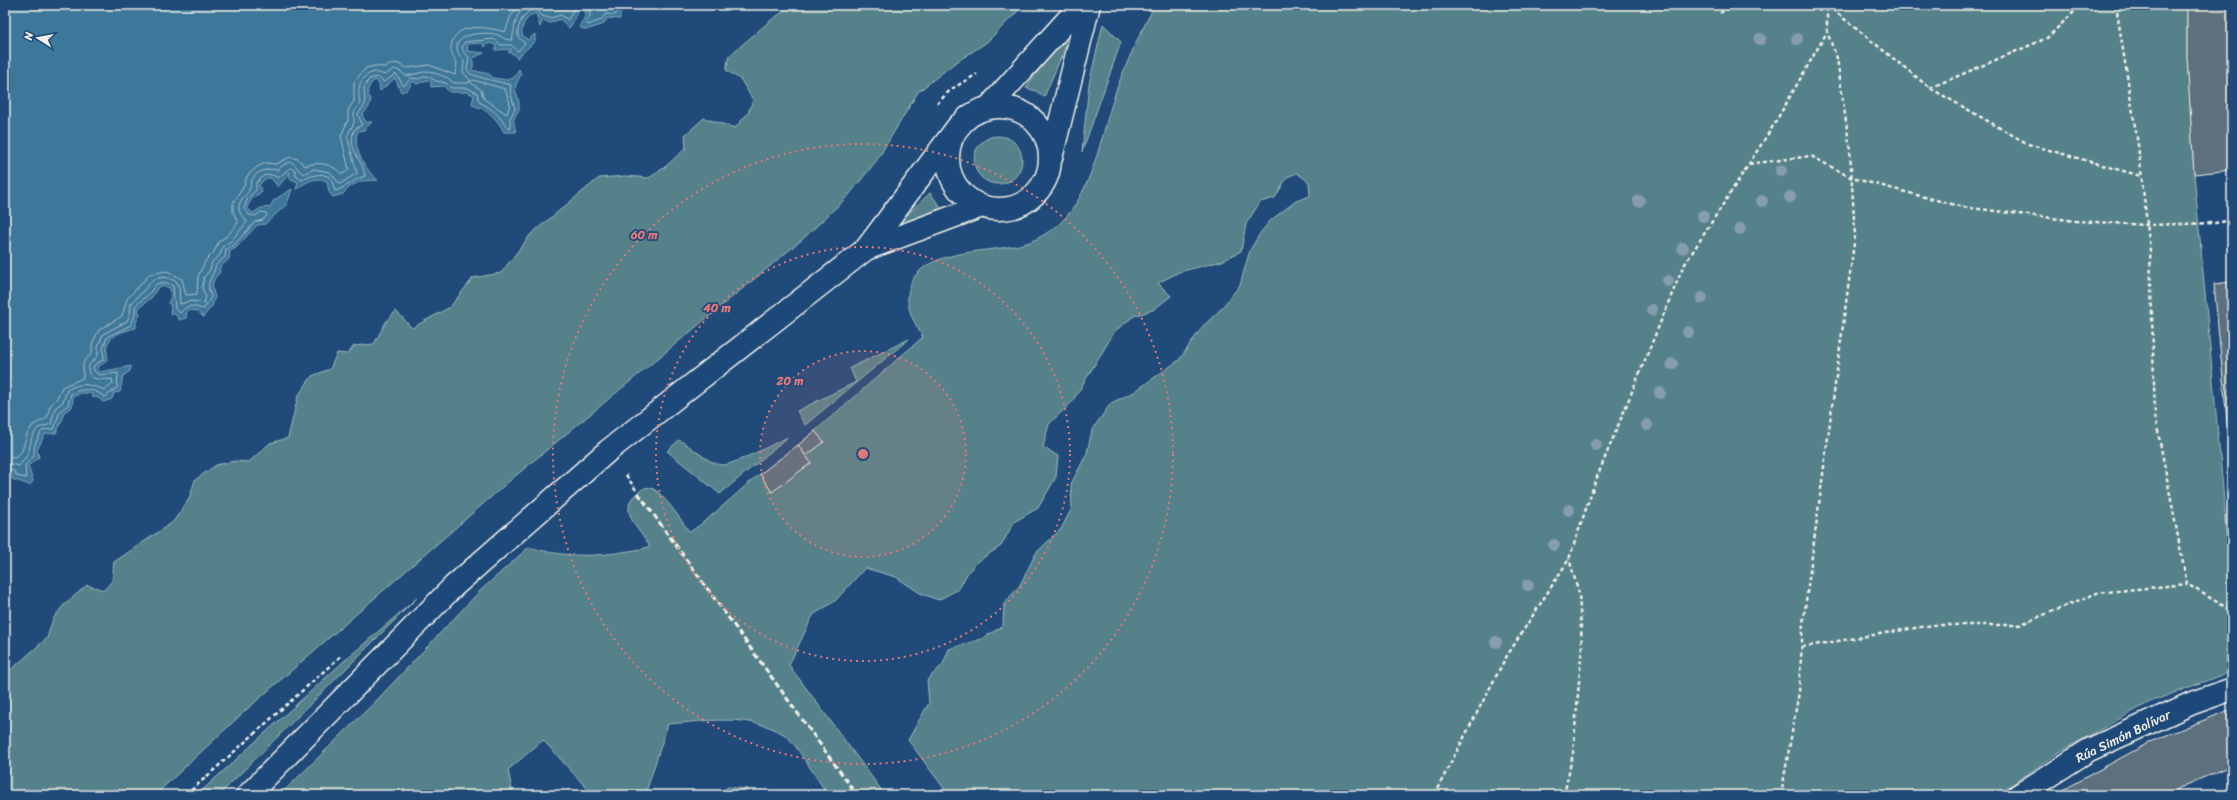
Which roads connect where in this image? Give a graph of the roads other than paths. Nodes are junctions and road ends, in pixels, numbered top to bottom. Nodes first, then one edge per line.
1 (1082, 5) edge
2 (1089, 5) edge
3 (988, 108) junction
4 (959, 126) junction
5 (1050, 163) junction
6 (982, 206) junction
7 (866, 249) junction
8 (2232, 689) edge
9 (248, 795) edge
10 (2019, 795) edge

1 - 3 street
2 - 5 street
3 - 4 street
3 - 5 street
4 - 6 street
4 - 7 street
5 - 6 street
6 - 7 street
7 - 9 street
8 - 10 street, Rúa Simón Bolívar

